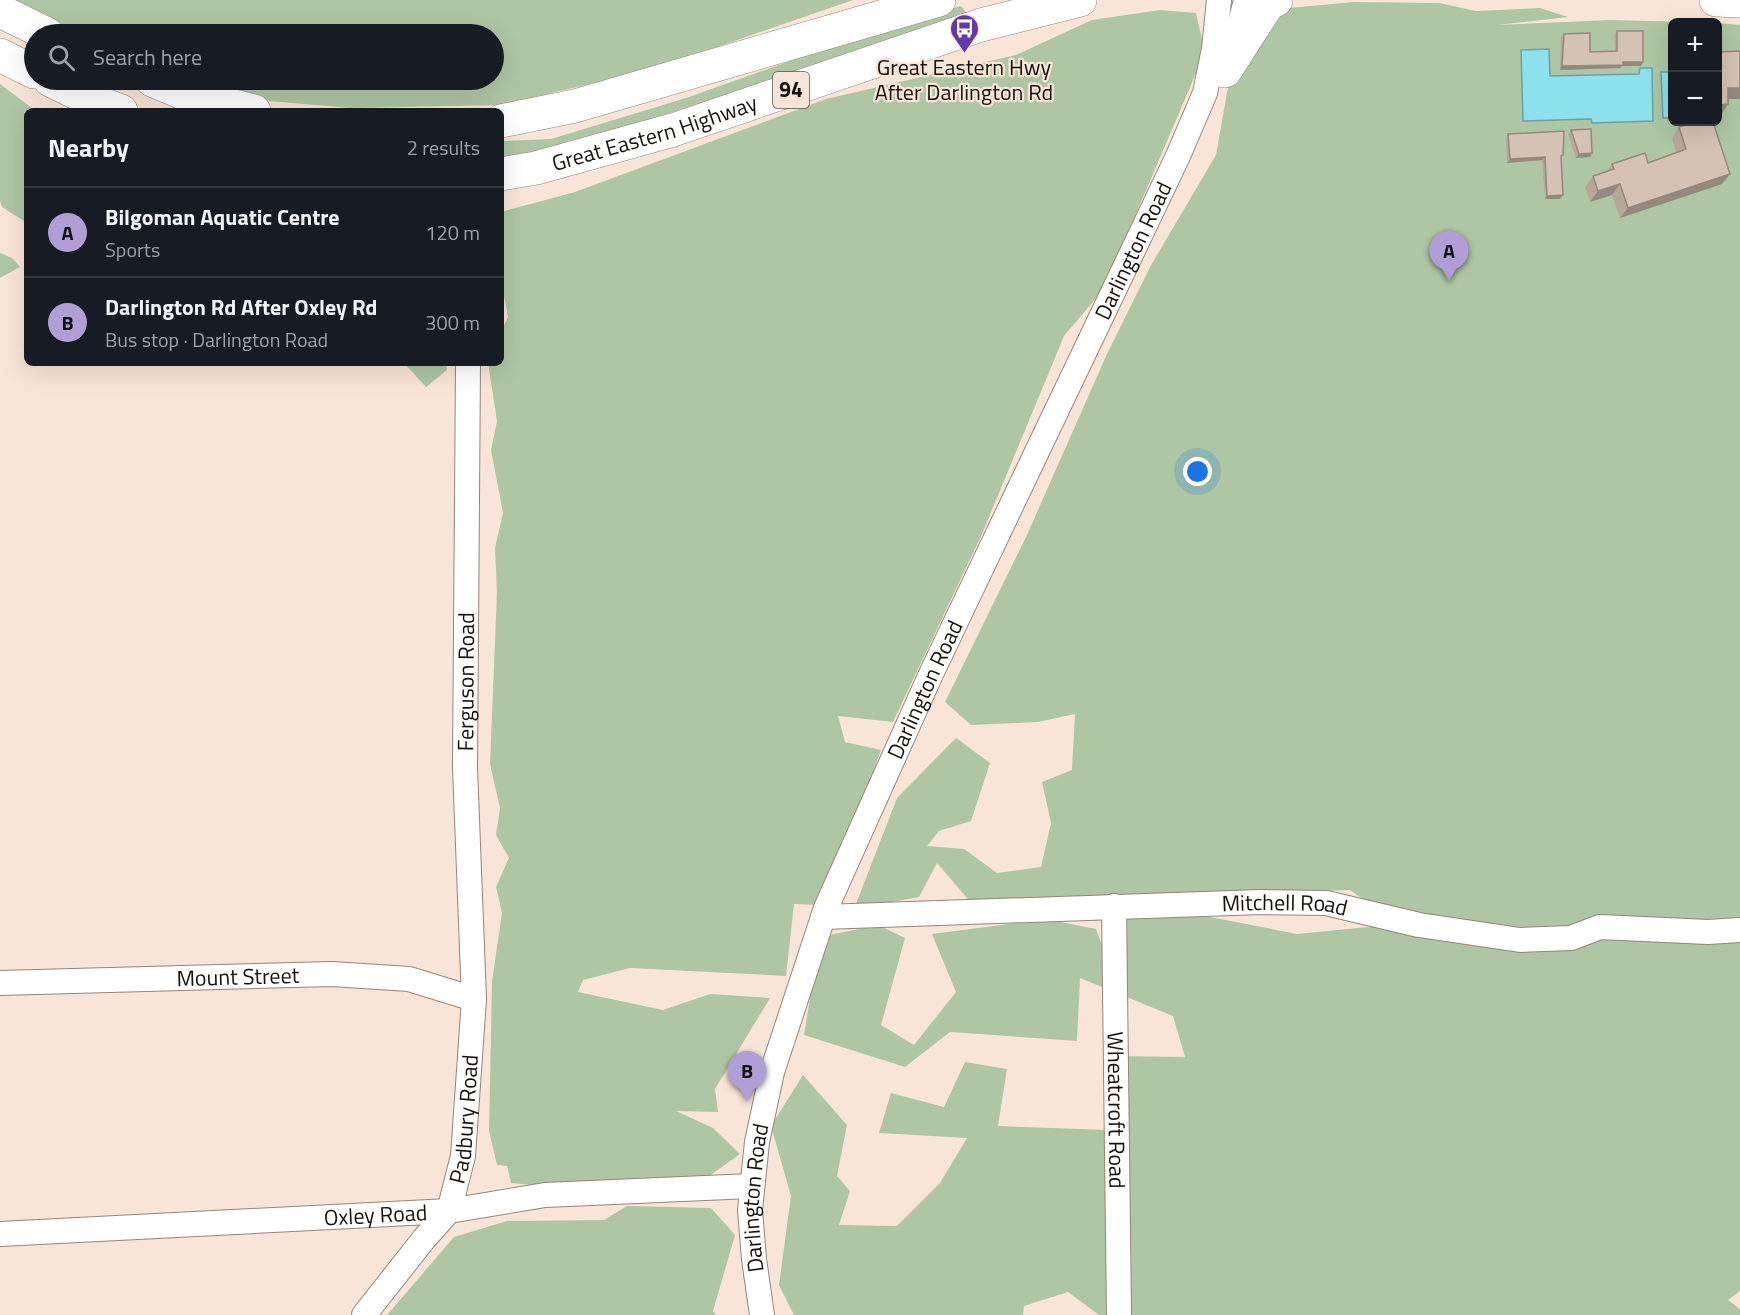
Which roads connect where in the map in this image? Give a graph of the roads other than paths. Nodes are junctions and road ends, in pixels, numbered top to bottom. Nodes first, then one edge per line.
1 (939, 0) edge
2 (1080, 0) edge
3 (1219, 0) edge
4 (1246, 0) edge
5 (1275, 0) edge
6 (1716, 0) edge
7 (1740, 1) edge
8 (0, 11) edge
9 (27, 24) edge
10 (0, 56) edge
11 (24, 67) edge
12 (1215, 82) junction
13 (70, 90) edge
14 (176, 90) edge
15 (113, 108) edge
16 (242, 108) edge
17 (504, 120) edge
18 (504, 173) edge
19 (468, 366) edge
20 (1114, 906) junction
21 (823, 917) junction
22 (1740, 930) edge
23 (0, 983) edge
24 (474, 999) junction
25 (751, 1186) junction
26 (449, 1211) junction
27 (0, 1234) edge
28 (364, 1315) edge
29 (762, 1315) edge
30 (1119, 1315) edge

1 - 17 highway, Great Eastern Highway / 94
2 - 18 highway, Great Eastern Highway / 94
3 - 12 street, Darlington Road
4 - 12 street, Darlington Road
5 - 12 highway
6 - 7 highway
8 - 9 highway
10 - 11 highway
12 - 21 street, Darlington Road
13 - 15 highway
14 - 16 highway
19 - 24 street, Ferguson Road
20 - 21 street, Mitchell Road
20 - 22 street, Mitchell Road
20 - 30 street, Wheatcroft Road
21 - 25 street, Darlington Road
23 - 24 street, Mount Street
24 - 26 street, Padbury Road
25 - 26 street, Oxley Road
25 - 29 street, Darlington Road
26 - 27 street, Oxley Road
26 - 28 street, Padbury Road

